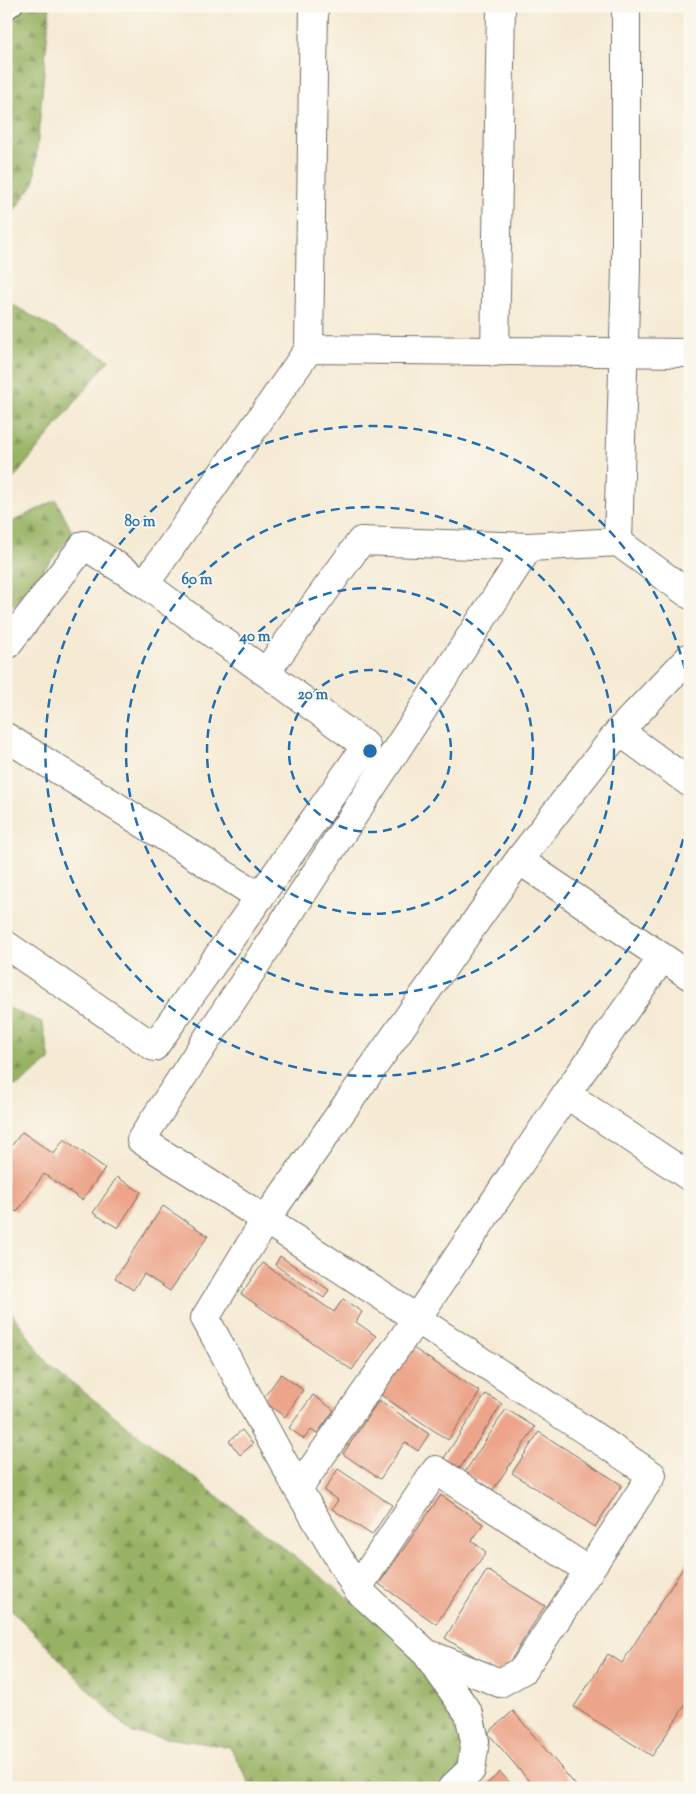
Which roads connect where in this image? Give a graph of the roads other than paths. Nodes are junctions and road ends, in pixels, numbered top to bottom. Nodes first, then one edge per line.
1 (14, 6) edge
2 (314, 6) edge
3 (501, 6) edge
4 (626, 6) edge
5 (6, 12) edge
6 (309, 349) junction
7 (495, 352) junction
8 (625, 352) junction
9 (690, 353) edge
10 (618, 542) junction
11 (529, 547) junction
12 (145, 584) junction
13 (690, 595) edge
14 (6, 646) edge
15 (690, 657) edge
16 (266, 672) junction
17 (619, 731) junction
18 (6, 737) edge
19 (690, 783) edge
20 (519, 860) junction
21 (260, 897) junction
22 (6, 945) edge
23 (662, 958) junction
24 (690, 976) edge
25 (566, 1094) junction
26 (690, 1177) edge
27 (266, 1219) junction
28 (417, 1318) junction
29 (298, 1489) junction
30 (589, 1571) junction
31 (357, 1589) junction
32 (426, 1653) junction
33 (452, 1788) edge

1 - 5 lane
2 - 6 street
3 - 7 street
4 - 8 street
6 - 7 street
6 - 12 street
7 - 8 street
8 - 9 street
8 - 10 street
10 - 11 street
10 - 13 street
11 - 16 street
11 - 27 street
12 - 14 street
12 - 16 street
15 - 17 street
16 - 21 street
17 - 19 street
17 - 20 street
18 - 21 street
20 - 23 street
20 - 27 street
21 - 22 street
23 - 24 street
23 - 25 street
25 - 26 street
25 - 28 street
27 - 28 street
27 - 29 street
28 - 29 street
28 - 30 street
29 - 31 street
30 - 31 street
30 - 32 street
31 - 32 street
32 - 33 street

